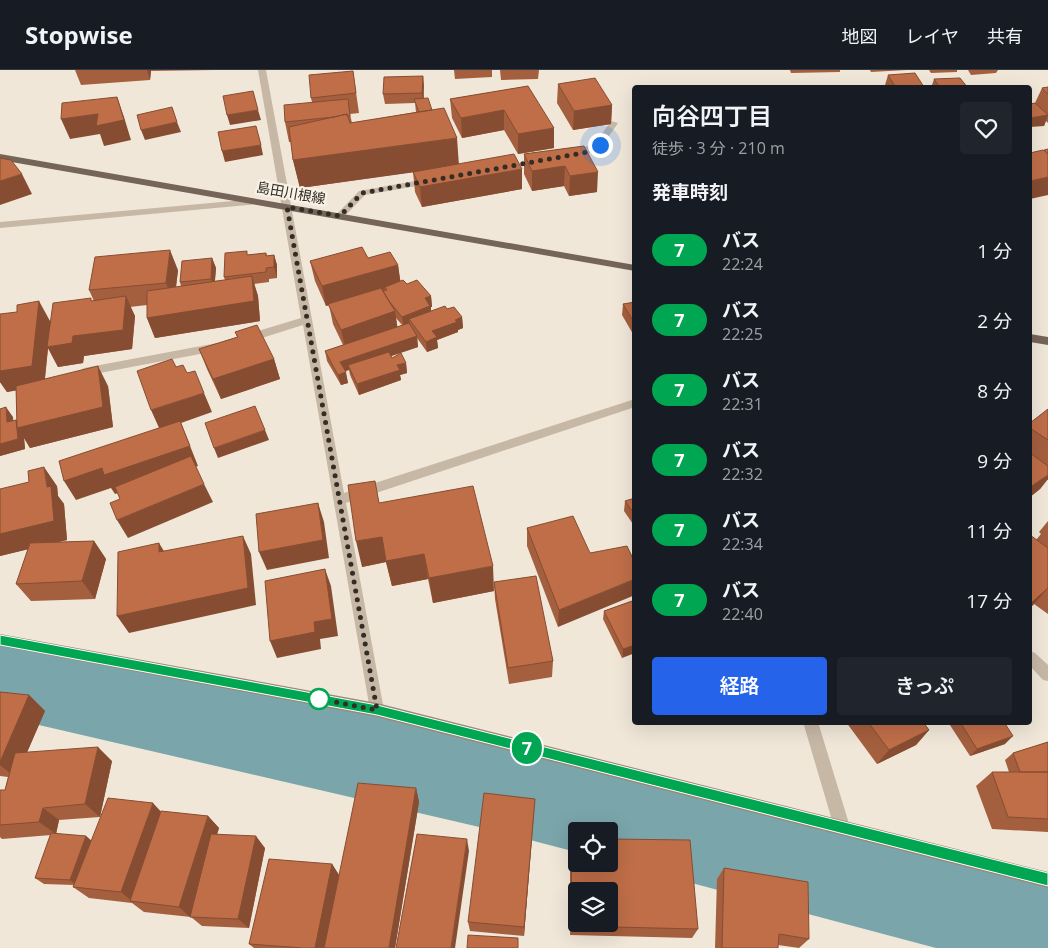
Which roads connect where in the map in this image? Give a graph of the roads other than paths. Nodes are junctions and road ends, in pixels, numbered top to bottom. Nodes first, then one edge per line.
1 (262, 70) edge
2 (614, 123) edge
3 (0, 157) edge
4 (558, 157) edge
5 (441, 179) edge
6 (255, 202) junction
7 (287, 207) junction
8 (340, 216) junction
9 (0, 225) edge
10 (632, 267) edge
11 (307, 320) junction
12 (1032, 338) edge
13 (1048, 341) edge
14 (74, 374) edge
15 (632, 404) edge
16 (340, 500) junction
17 (0, 640) edge
18 (1032, 659) edge
19 (1048, 675) edge
20 (377, 710) junction
21 (811, 725) edge
22 (842, 827) junction
23 (1048, 880) edge

1 - 7 street
2 - 4 street
3 - 6 main road, 島田川根線
5 - 8 street
6 - 7 main road, 島田川根線
6 - 9 street
7 - 8 main road, 島田川根線
7 - 11 street
8 - 10 main road, 島田川根線
11 - 14 street
11 - 16 street
12 - 13 main road
15 - 16 street
16 - 20 street
17 - 20 street
18 - 19 street
20 - 22 street
21 - 22 street
22 - 23 street

